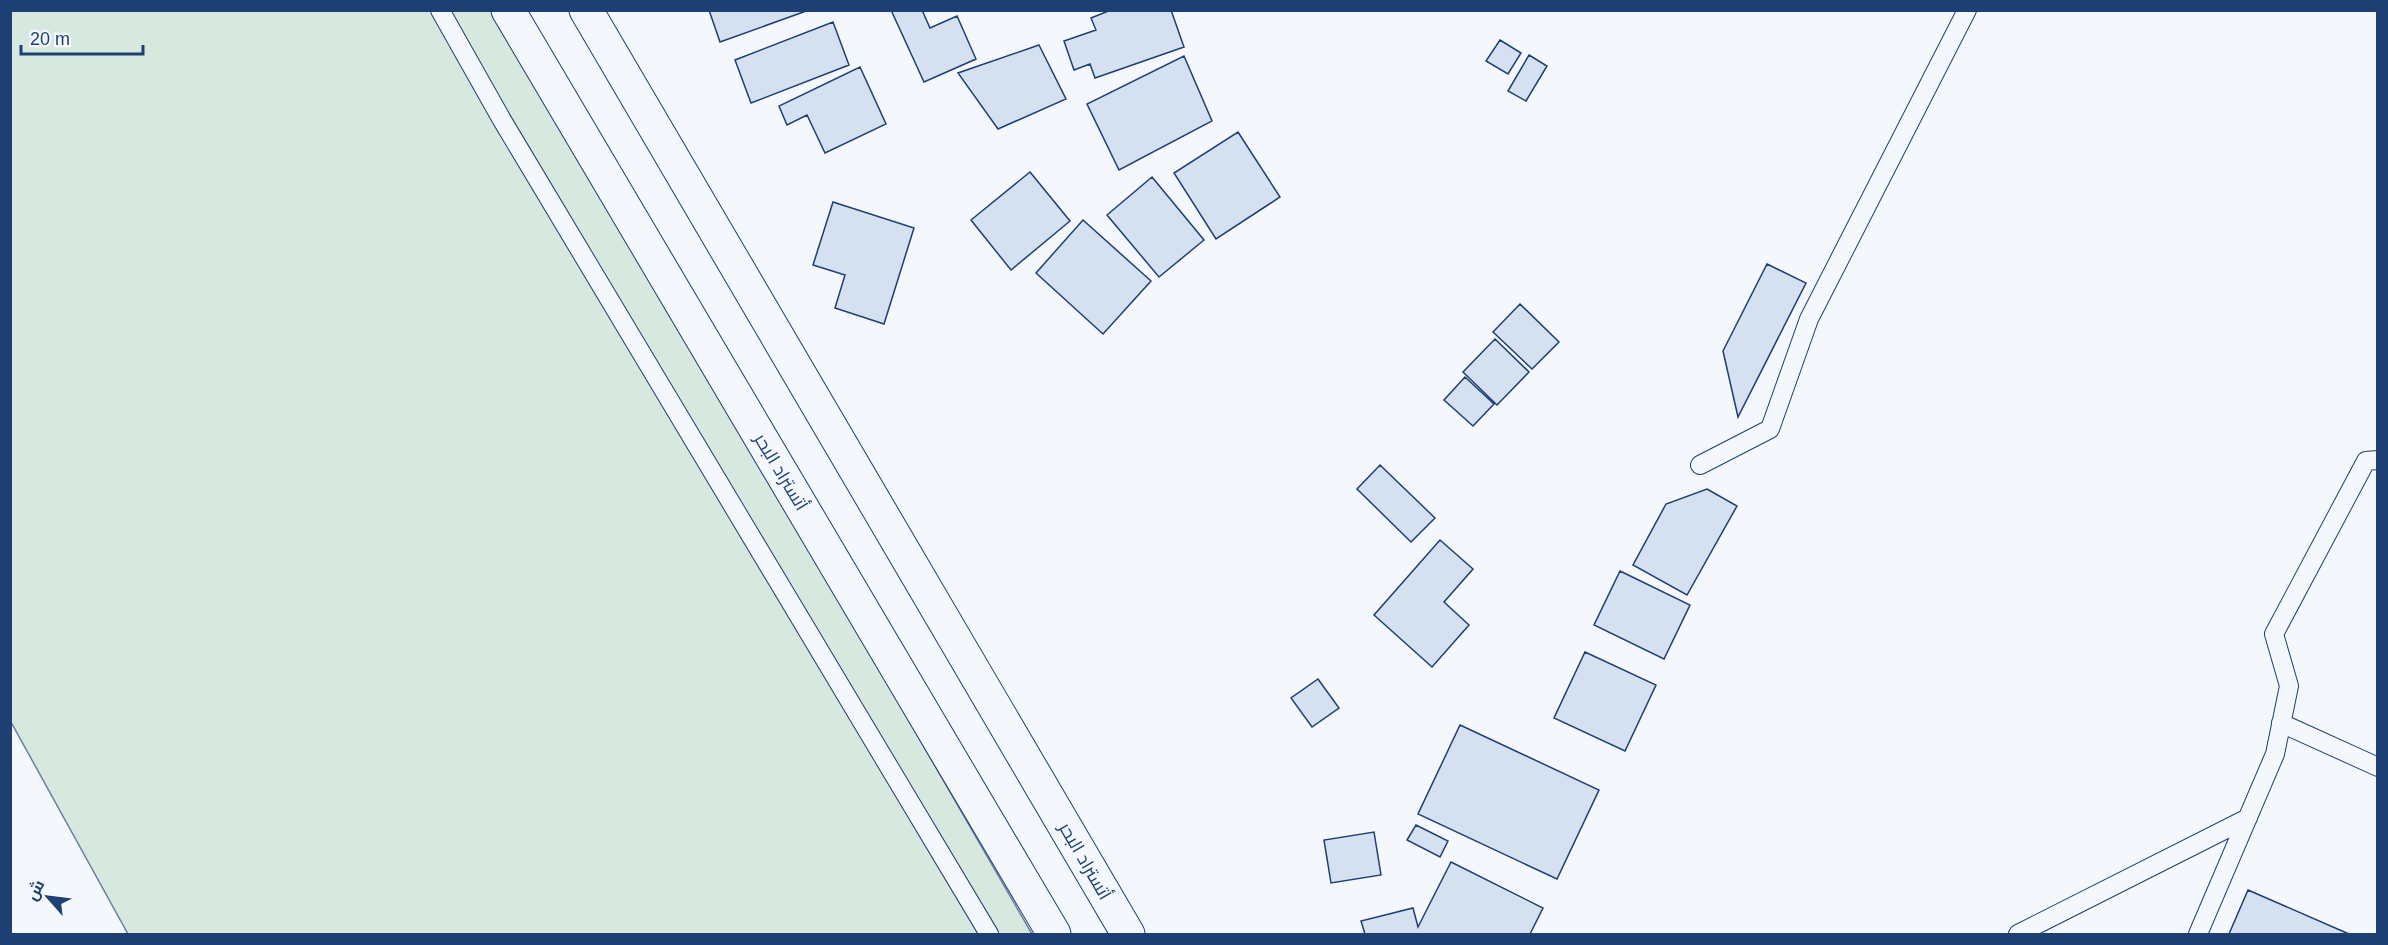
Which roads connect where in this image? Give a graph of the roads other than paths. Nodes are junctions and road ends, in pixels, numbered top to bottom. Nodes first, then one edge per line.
1 (440, 10) edge
2 (508, 10) edge
3 (586, 10) edge
4 (1967, 10) edge
5 (2378, 460) edge
6 (1700, 465) dead end
7 (2281, 723) junction
8 (2378, 767) edge
9 (2248, 818) junction
10 (989, 934) edge
11 (1054, 934) edge
12 (1128, 934) edge
13 (2018, 934) edge
14 (2198, 934) edge

1 - 10 lane
2 - 11 highway, أتستراد البحر
3 - 12 highway, أتستراد البحر
4 - 6 lane
5 - 7 lane
7 - 8 lane
7 - 9 lane
9 - 13 lane
9 - 14 lane

